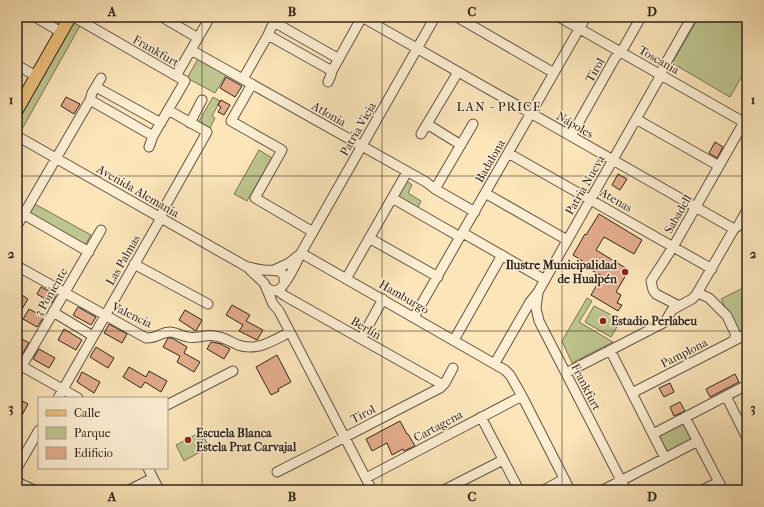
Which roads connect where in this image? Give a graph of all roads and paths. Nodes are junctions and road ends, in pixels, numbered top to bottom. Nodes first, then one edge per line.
1 (34, 17) edge
2 (70, 17) edge
3 (74, 17) edge
4 (162, 17) edge
5 (210, 17) edge
6 (362, 17) edge
7 (435, 17) edge
8 (457, 17) edge
9 (559, 17) edge
10 (586, 17) edge
11 (641, 17) edge
12 (692, 17) edge
13 (275, 20) edge
14 (579, 28) junction
15 (61, 32) junction
16 (268, 35) junction
17 (198, 38) junction
18 (417, 48) junction
19 (191, 50) junction
20 (620, 52) junction
21 (339, 59) junction
22 (17, 65) edge
23 (332, 71) junction
24 (458, 72) junction
25 (554, 73) junction
26 (661, 75) junction
27 (36, 76) junction
28 (176, 76) junction
29 (101, 78) dead end
30 (243, 79) junction
31 (328, 82) dead end
32 (252, 84) junction
33 (96, 87) junction
34 (90, 100) junction
35 (202, 100) dead end
36 (17, 110) edge
37 (168, 110) junction
38 (531, 113) junction
39 (636, 119) junction
40 (161, 123) junction
41 (190, 123) junction
42 (746, 123) edge
43 (427, 124) junction
44 (474, 124) dead end
45 (421, 134) dead end
46 (17, 136) edge
47 (153, 136) junction
48 (571, 136) junction
49 (462, 145) junction
50 (361, 146) junction
51 (149, 147) dead end
52 (508, 153) junction
53 (56, 158) junction
54 (613, 160) junction
55 (719, 166) junction
56 (407, 172) junction
57 (435, 189) junction
58 (485, 193) junction
59 (392, 198) junction
60 (590, 200) junction
61 (695, 207) junction
62 (747, 210) edge
63 (475, 212) junction
64 (23, 214) junction
65 (161, 218) junction
66 (18, 224) edge
67 (102, 230) dead end
68 (734, 230) junction
69 (313, 232) junction
70 (461, 235) junction
71 (369, 238) junction
72 (568, 240) junction
73 (673, 246) junction
74 (89, 252) junction
75 (301, 253) junction
76 (502, 256) junction
77 (134, 264) junction
78 (17, 266) edge
79 (247, 267) junction
80 (712, 269) junction
81 (272, 270) junction
82 (438, 277) junction
83 (346, 278) junction
84 (545, 280) junction
85 (265, 285) junction
86 (281, 287) junction
87 (538, 292) junction
88 (65, 293) junction
89 (698, 293) junction
90 (383, 299) junction
91 (208, 304) dead end
92 (679, 306) junction
93 (279, 311) junction
94 (53, 312) junction
95 (105, 315) junction
96 (414, 317) junction
97 (290, 332) junction
98 (747, 334) edge
99 (93, 336) junction
100 (361, 339) junction
101 (454, 340) junction
102 (733, 341) junction
103 (610, 350) junction
104 (495, 363) junction
105 (19, 365) edge
106 (453, 368) dead end
107 (234, 371) dead end
108 (566, 373) junction
109 (443, 385) junction
110 (747, 385) edge
111 (62, 389) junction
112 (632, 394) junction
113 (522, 396) junction
114 (726, 396) junction
115 (58, 397) edge
116 (76, 397) edge
117 (168, 404) edge
118 (481, 417) junction
119 (685, 417) junction
120 (38, 432) edge
121 (653, 434) junction
122 (345, 437) junction
123 (747, 438) edge
124 (698, 441) junction
125 (665, 458) junction
126 (503, 460) junction
127 (17, 468) edge
128 (148, 469) edge
129 (277, 472) dead end
130 (153, 478) junction
131 (366, 478) junction
132 (564, 479) junction
133 (621, 480) junction
134 (17, 482) edge
135 (721, 486) edge
136 (32, 490) edge
137 (129, 490) edge
138 (159, 490) edge
139 (372, 490) edge
140 (444, 490) edge
141 (519, 490) edge
142 (544, 490) edge
143 (570, 490) edge
144 (603, 490) edge
145 (626, 490) edge
146 (702, 490) edge

1 - 15 street
2 - 15 main road
3 - 28 street, Frankfurt
4 - 17 street
5 - 17 street
6 - 18 street, Nápoles
6 - 21 street
7 - 18 street, Patria Vieja
8 - 25 street
9 - 14 street, Toscania
10 - 14 street, Badalona
11 - 20 street, Tirol
12 - 26 street, Patria Nueva
13 - 16 street
13 - 21 street
14 - 20 street, Toscania
14 - 25 street, Badalona
15 - 27 main road
16 - 23 street
16 - 30 street
17 - 19 street
18 - 24 street, Nápoles
18 - 50 street, Patria Vieja
19 - 28 street
19 - 30 street, Atlonia
20 - 26 street, Toscania
20 - 48 street, Tirol
21 - 23 street
22 - 27 street
23 - 31 street
24 - 38 street, Nápoles
24 - 43 street
25 - 38 street, Badalona
26 - 39 street, Patria Nueva
26 - 42 street, Toscania
27 - 36 main road
28 - 37 street, Frankfurt
29 - 33 street
30 - 32 street, Atlonia
32 - 50 street, Atlonia
32 - 69 street
33 - 34 street
33 - 40 street
34 - 47 street
34 - 53 street
35 - 41 street
37 - 40 street
37 - 41 street
38 - 48 street, Nápoles
38 - 52 street, Badalona
39 - 54 street, Patria Nueva
39 - 55 street
40 - 47 street
41 - 65 street, Las Palmas
42 - 55 street, Sabadell
43 - 45 street
43 - 49 street
44 - 49 street
46 - 53 street, Avenida Alemania
47 - 51 street
48 - 54 street, Nápoles
49 - 57 street
50 - 56 street, Atlonia
50 - 69 street, Patria Vieja
52 - 58 street, Badalona
52 - 60 street, Atenas
53 - 64 street
53 - 65 street, Avenida Alemania
54 - 60 street, Patria Nueva
54 - 61 street, Nápoles
55 - 61 street, Sabadell
56 - 57 street, Atlonia
56 - 59 street
57 - 63 street, Atlonia
58 - 63 street, Badalona
58 - 72 street
59 - 70 street
59 - 71 street
60 - 72 street, Patria Nueva
60 - 73 street, Atenas
61 - 68 street, Nápoles
61 - 73 street, Sabadell
62 - 68 street
63 - 70 street, Badalona
64 - 66 street
64 - 74 street
65 - 77 street, Las Palmas
65 - 79 street, Avenida Alemania
67 - 74 street, 3 Poniente
68 - 80 street
69 - 75 street, Patria Vieja
70 - 76 street
70 - 82 street, Badalona
71 - 82 street
71 - 83 street
72 - 84 street, Patria Nueva
73 - 80 street, Atenas
73 - 92 street, Sabadell
74 - 88 street, 3 Poniente
75 - 81 street, Patria Vieja
75 - 83 street, Hamburgo
75 - 86 street, Patria Vieja
76 - 84 street
76 - 101 street
77 - 91 street
77 - 95 street, Las Palmas
78 - 88 street, Valencia
79 - 81 street, Avenida Alemania
79 - 85 street, Avenida Alemania
80 - 89 street
81 - 85 street
81 - 86 street
82 - 96 street, Badalona
83 - 90 street, Hamburgo
84 - 87 street, Patria Nueva
85 - 86 street, Avenida Alemania
85 - 93 street, Avenida Alemania
86 - 93 street, Avenida Alemania
86 - 100 street, Berlín
87 - 104 street, Patria Nueva
87 - 108 street, Frankfurt
88 - 94 street, 3 Poniente
88 - 95 street, Valencia
89 - 92 street
89 - 102 street
90 - 96 street, Hamburgo
90 - 100 street
92 - 103 street
93 - 97 street, Avenida Alemania
94 - 99 street
94 - 105 street, 3 Poniente
95 - 97 street, Valencia
95 - 99 street, Las Palmas
96 - 101 street, Hamburgo
97 - 122 street, Avenida Alemania
98 - 102 street, Pamplona
99 - 111 street, Las Palmas
100 - 109 street, Berlín
101 - 104 street, Hamburgo
102 - 112 street, Pamplona
103 - 108 street
103 - 112 street
104 - 113 street
105 - 111 street
106 - 109 street, Tirol
107 - 117 street
108 - 133 street, Frankfurt
109 - 122 street, Tirol
110 - 114 street
111 - 115 street, Las Palmas
111 - 116 street
112 - 121 street
113 - 118 street, Cartagena
113 - 132 street
114 - 119 street
114 - 123 street
118 - 126 street
118 - 131 street, Cartagena
119 - 121 street
119 - 124 street
120 - 127 street
121 - 125 street
122 - 129 street, Tirol
122 - 131 street, Avenida Alemania
124 - 125 street
124 - 135 street
125 - 133 street
126 - 140 street
126 - 141 street
128 - 130 street
130 - 137 street
130 - 138 street
131 - 139 street, Avenida Alemania
132 - 142 street
132 - 143 street
133 - 144 street
133 - 145 street, Frankfurt
134 - 136 street
135 - 146 street

